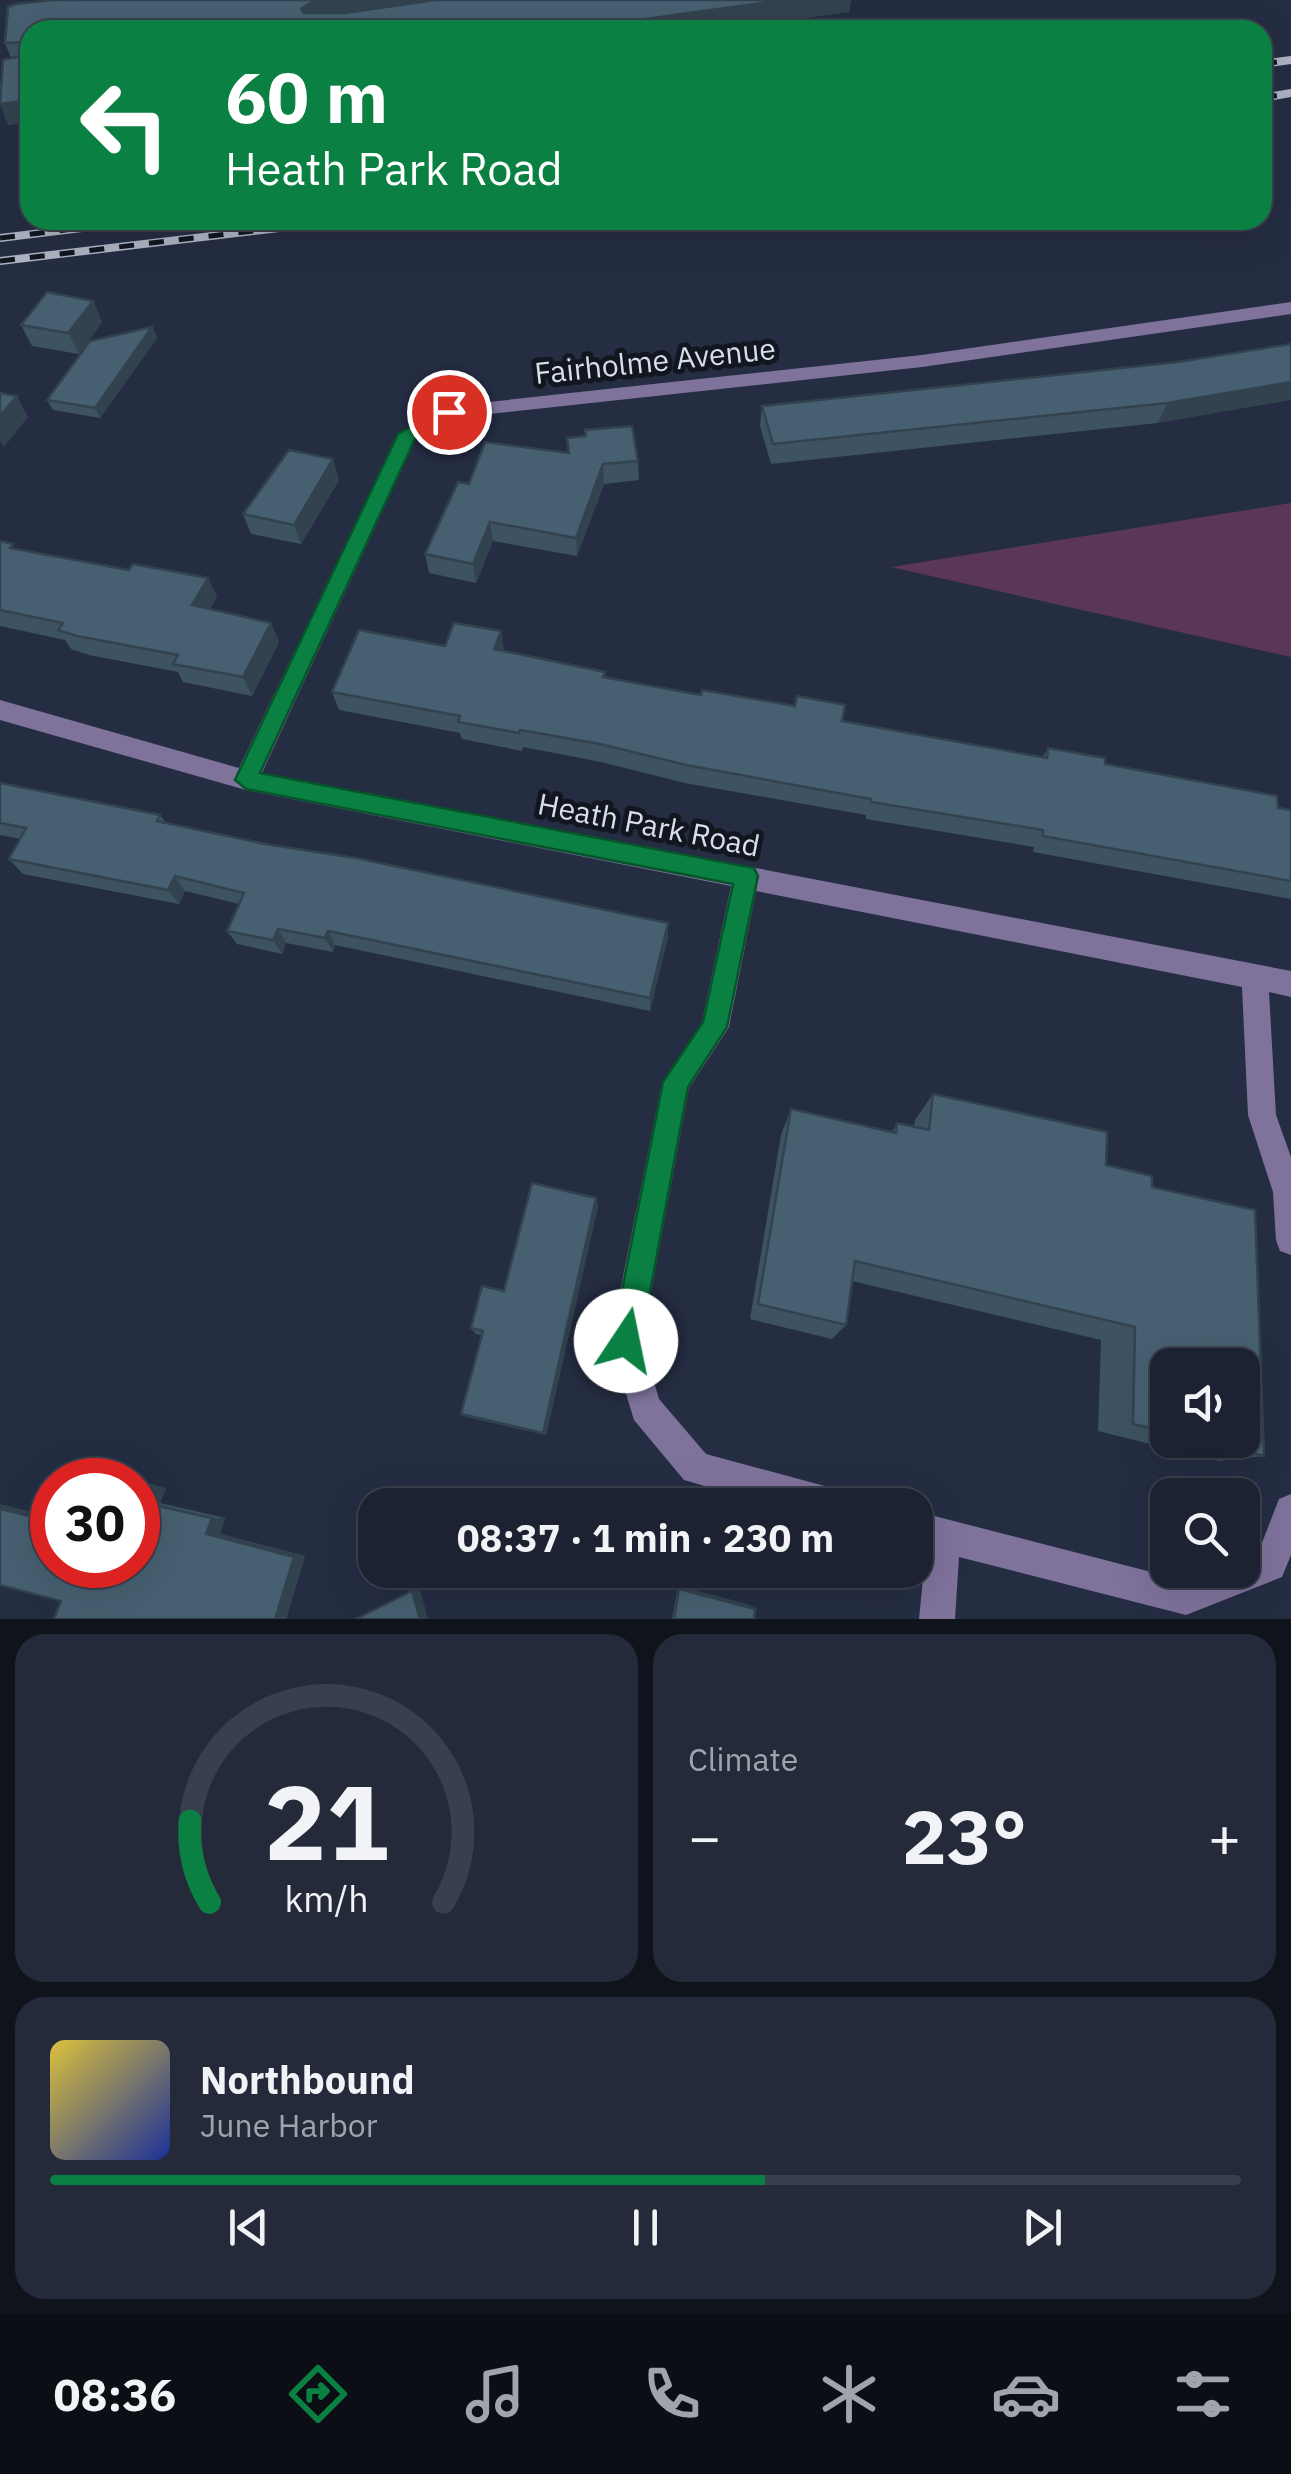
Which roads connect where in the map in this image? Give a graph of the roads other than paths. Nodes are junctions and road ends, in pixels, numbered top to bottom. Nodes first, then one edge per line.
1 (1291, 308) edge
2 (0, 710) edge
3 (246, 780) junction
4 (746, 876) junction
5 (1255, 976) junction
6 (1291, 984) edge
7 (1291, 1240) edge
8 (770, 1488) edge
9 (1291, 1511) edge
10 (933, 1533) edge
11 (933, 1569) edge
12 (937, 1619) edge

1 - 3 street, Fairholme Avenue
2 - 3 street, Heath Park Road
3 - 4 street, Heath Park Road
4 - 5 street, Heath Park Road
4 - 8 street
5 - 6 street, Heath Park Road
5 - 7 street
9 - 10 street
11 - 12 street

